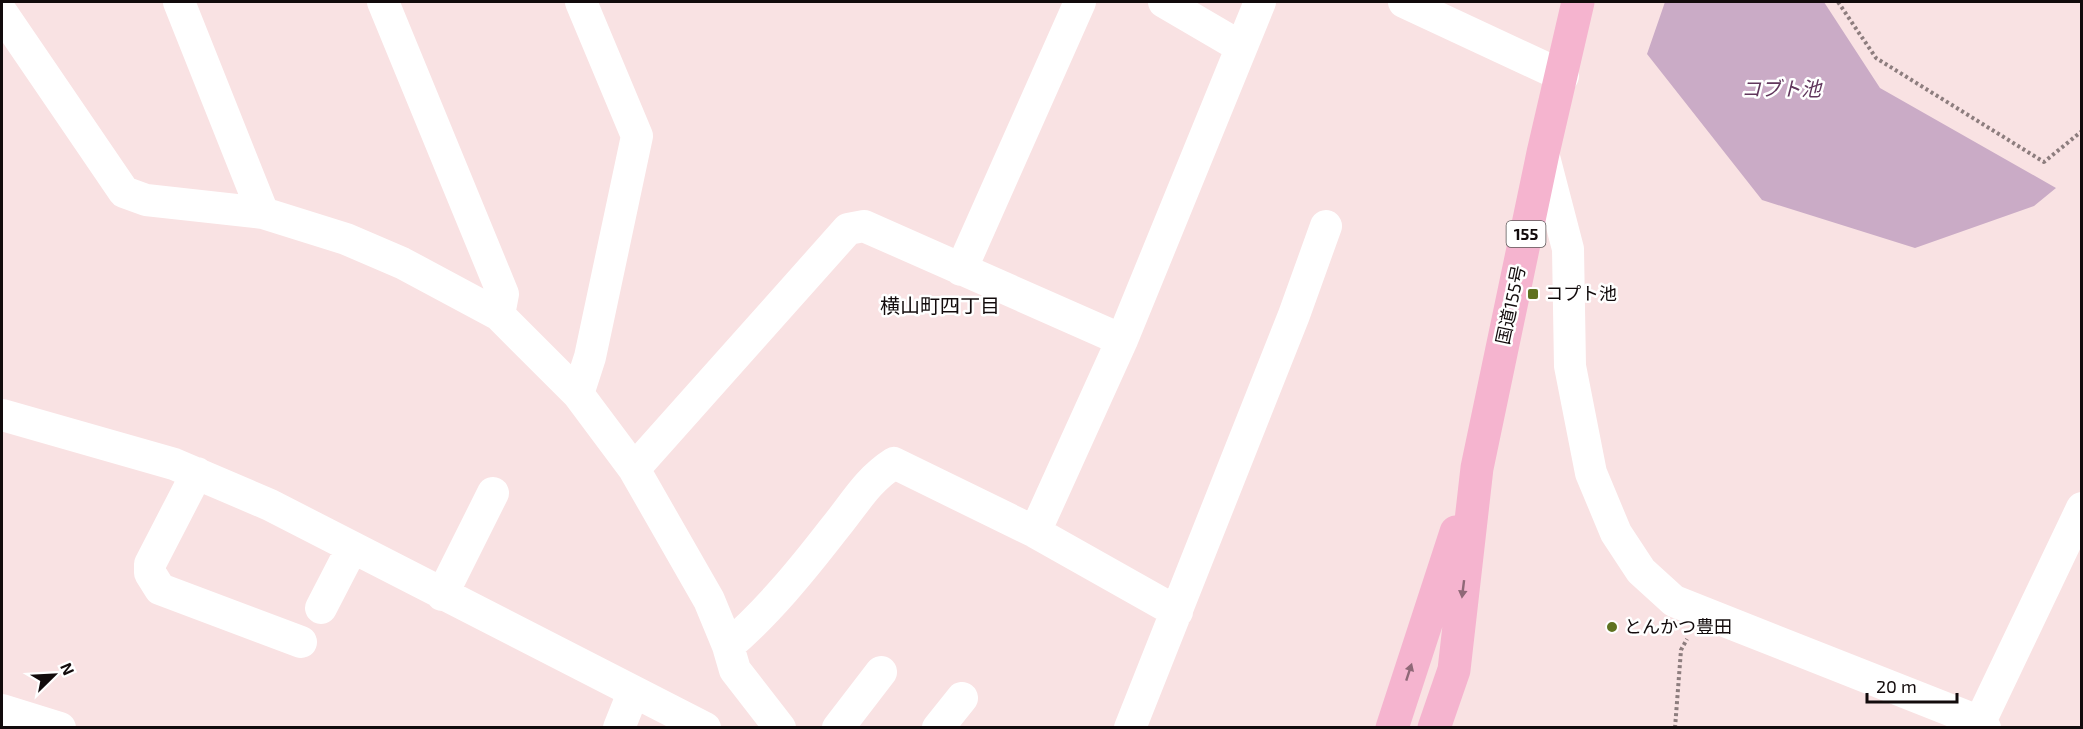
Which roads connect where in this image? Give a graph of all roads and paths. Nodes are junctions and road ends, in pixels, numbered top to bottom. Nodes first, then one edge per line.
1 (178, 2) edge
2 (384, 2) edge
3 (581, 2) edge
4 (1080, 2) edge
5 (1164, 2) edge
6 (1260, 2) edge
7 (1404, 2) edge
8 (1578, 2) edge
9 (1838, 2) edge
10 (2, 13) edge
11 (1241, 47) junction
12 (1563, 76) junction
13 (2082, 131) edge
14 (1543, 153) junction
15 (263, 213) junction
16 (1326, 226) dead end
17 (961, 270) junction
18 (499, 315) junction
19 (1122, 340) junction
20 (578, 394) junction
21 (2, 415) edge
22 (1477, 468) junction
23 (634, 469) junction
24 (197, 473) junction
25 (493, 493) dead end
26 (2082, 508) edge
27 (1035, 532) junction
28 (352, 548) junction
29 (442, 595) junction
30 (321, 608) dead end
31 (1700, 611) junction
32 (1177, 612) junction
33 (301, 642) dead end
34 (728, 646) junction
35 (881, 672) dead end
36 (633, 693) junction
37 (962, 698) dead end
38 (2, 710) edge
39 (48, 726) edge
40 (1982, 726) edge
41 (619, 728) edge
42 (705, 728) edge
43 (780, 728) edge
44 (838, 728) edge
45 (938, 728) edge
46 (1130, 728) edge
47 (1392, 728) edge
48 (1434, 728) edge
49 (1675, 728) edge

1 - 15 street
2 - 18 street
3 - 20 street
4 - 17 street
5 - 11 street
6 - 11 street
7 - 12 street
8 - 12 highway, 国道155号 / 155
9 - 13 path
10 - 15 street
11 - 19 street
12 - 14 highway, 国道155号 / 155
14 - 22 highway, 国道155号 / 155
14 - 31 street
15 - 18 street
16 - 32 street
17 - 19 street
17 - 23 street
18 - 20 street
19 - 27 street
20 - 23 street
21 - 24 street
47 -> 22 highway, 国道155号 / 155
22 -> 48 highway, 国道155号 / 155
23 - 34 street
24 - 28 street
24 - 33 street
25 - 29 street
26 - 40 street
27 - 32 street
27 - 34 street
28 - 29 street
28 - 30 street
29 - 36 street
31 - 40 street
31 - 49 path
32 - 46 street
34 - 43 street
35 - 44 street
36 - 41 street
36 - 42 street
37 - 45 street
38 - 39 street

